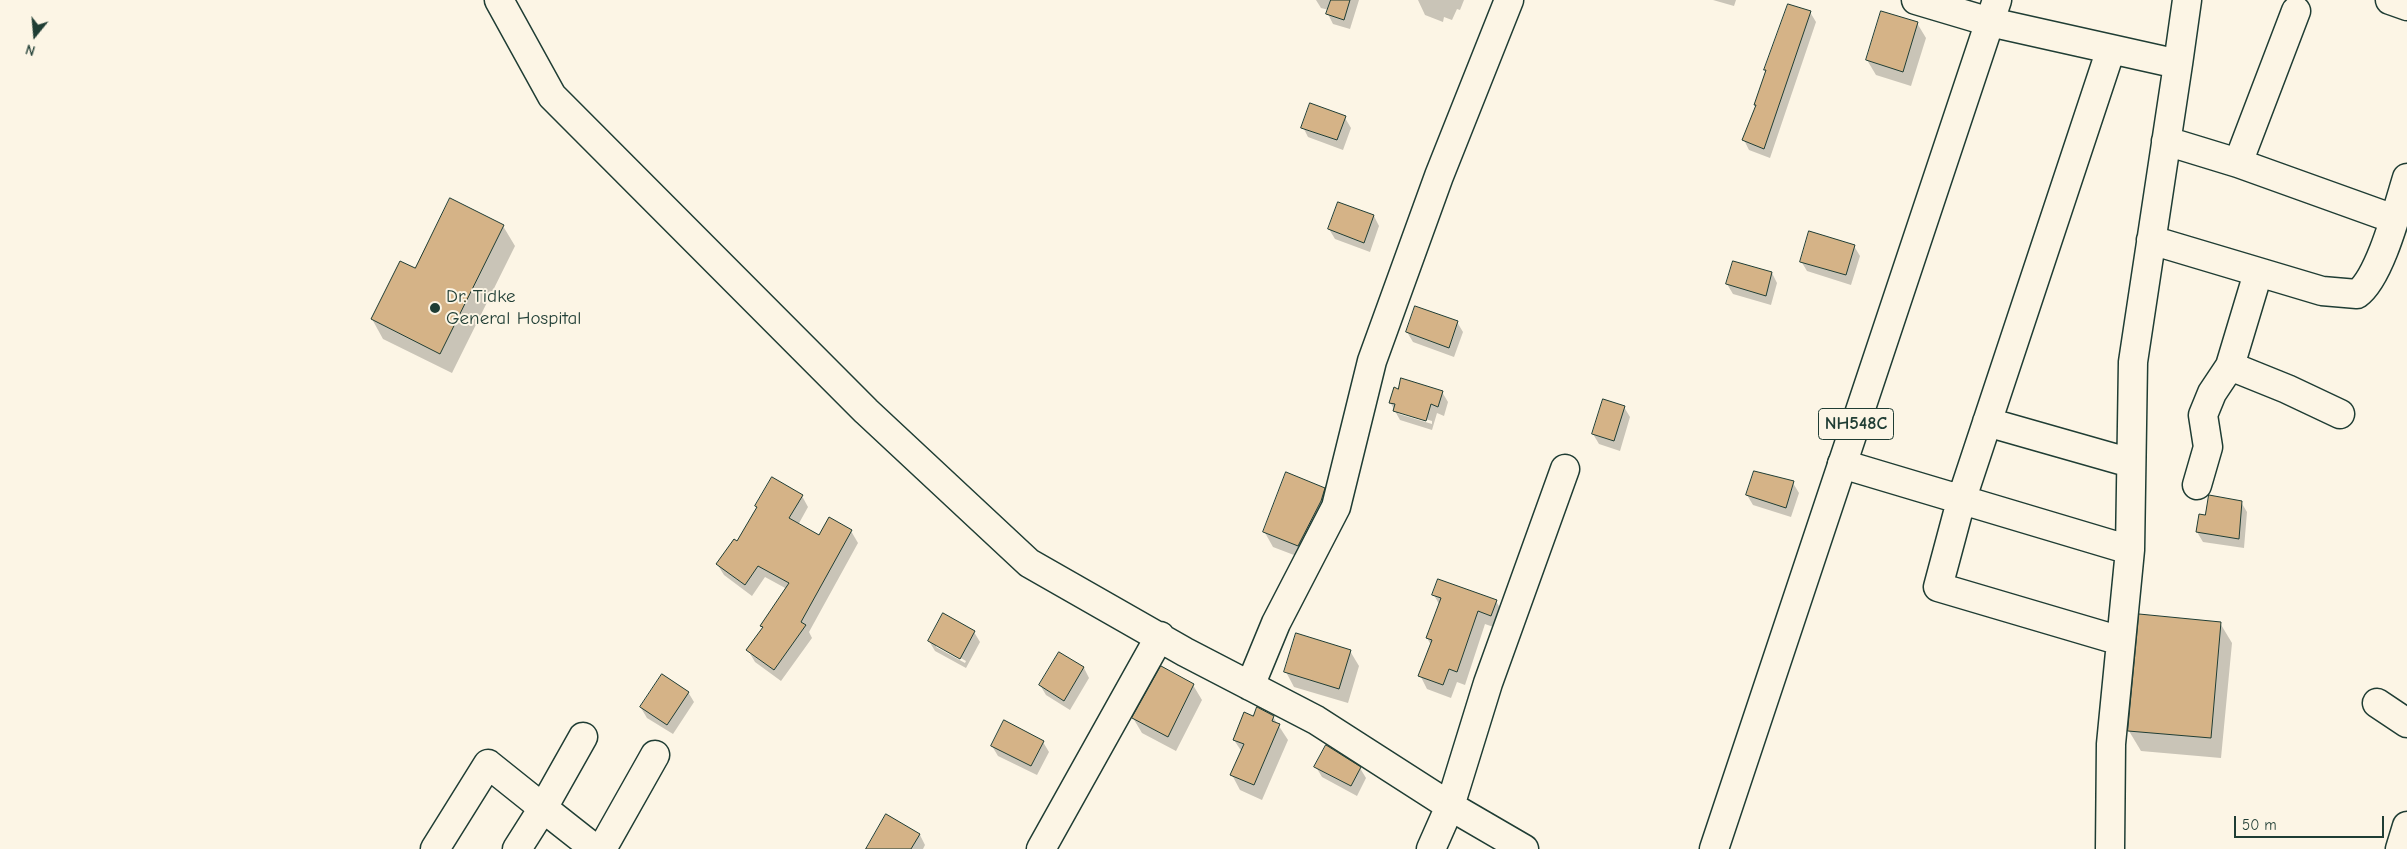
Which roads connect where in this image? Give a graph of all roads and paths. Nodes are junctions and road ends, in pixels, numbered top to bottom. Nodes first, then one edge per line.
1 (499, 0) edge
2 (1509, 0) edge
3 (1916, 0) edge
4 (2187, 0) edge
5 (2390, 0) edge
6 (2407, 6) edge
7 (2296, 10) dead end
8 (1994, 11) edge
9 (2111, 49) junction
10 (2178, 64) junction
11 (2166, 141) junction
12 (2238, 163) junction
13 (2407, 179) edge
14 (2394, 219) junction
15 (2151, 240) junction
16 (2258, 273) junction
17 (2230, 366) junction
18 (2340, 414) dead end
19 (1987, 422) junction
20 (2131, 463) junction
21 (1842, 464) junction
22 (1565, 469) dead end
23 (2197, 484) dead end
24 (1961, 500) junction
25 (2130, 550) junction
26 (1160, 636) junction
27 (2121, 641) junction
28 (1250, 686) junction
29 (2378, 703) dead end
30 (2407, 723) edge
31 (584, 737) dead end
32 (655, 755) dead end
33 (1450, 806) junction
34 (543, 808) junction
35 (2407, 826) edge
36 (435, 849) edge
37 (517, 849) edge
38 (595, 849) edge
39 (602, 849) edge
40 (1041, 849) edge
41 (1430, 849) edge
42 (1524, 849) edge
43 (1714, 849) edge
44 (2110, 849) edge
45 (2400, 849) edge

1 - 26 main road
2 - 28 main road
3 - 8 main road
4 - 10 main road
5 - 6 main road
7 - 12 main road
8 - 9 main road
8 - 21 main road, NH548C
9 - 10 main road
9 - 19 main road
10 - 11 main road
11 - 12 main road
11 - 15 main road
12 - 14 main road
13 - 14 main road
14 - 16 main road
15 - 16 main road
15 - 20 main road
16 - 17 main road
17 - 18 main road
17 - 23 main road
19 - 20 main road
19 - 24 main road
20 - 25 main road
21 - 24 main road
21 - 43 main road, NH548C
22 - 33 main road
24 - 25 main road
24 - 27 main road
25 - 27 main road
26 - 28 main road
26 - 40 main road
27 - 44 main road
28 - 33 main road
29 - 30 main road
31 - 34 main road
32 - 39 main road
33 - 41 main road
33 - 42 main road
34 - 36 main road
34 - 37 main road
34 - 38 main road
35 - 45 main road

